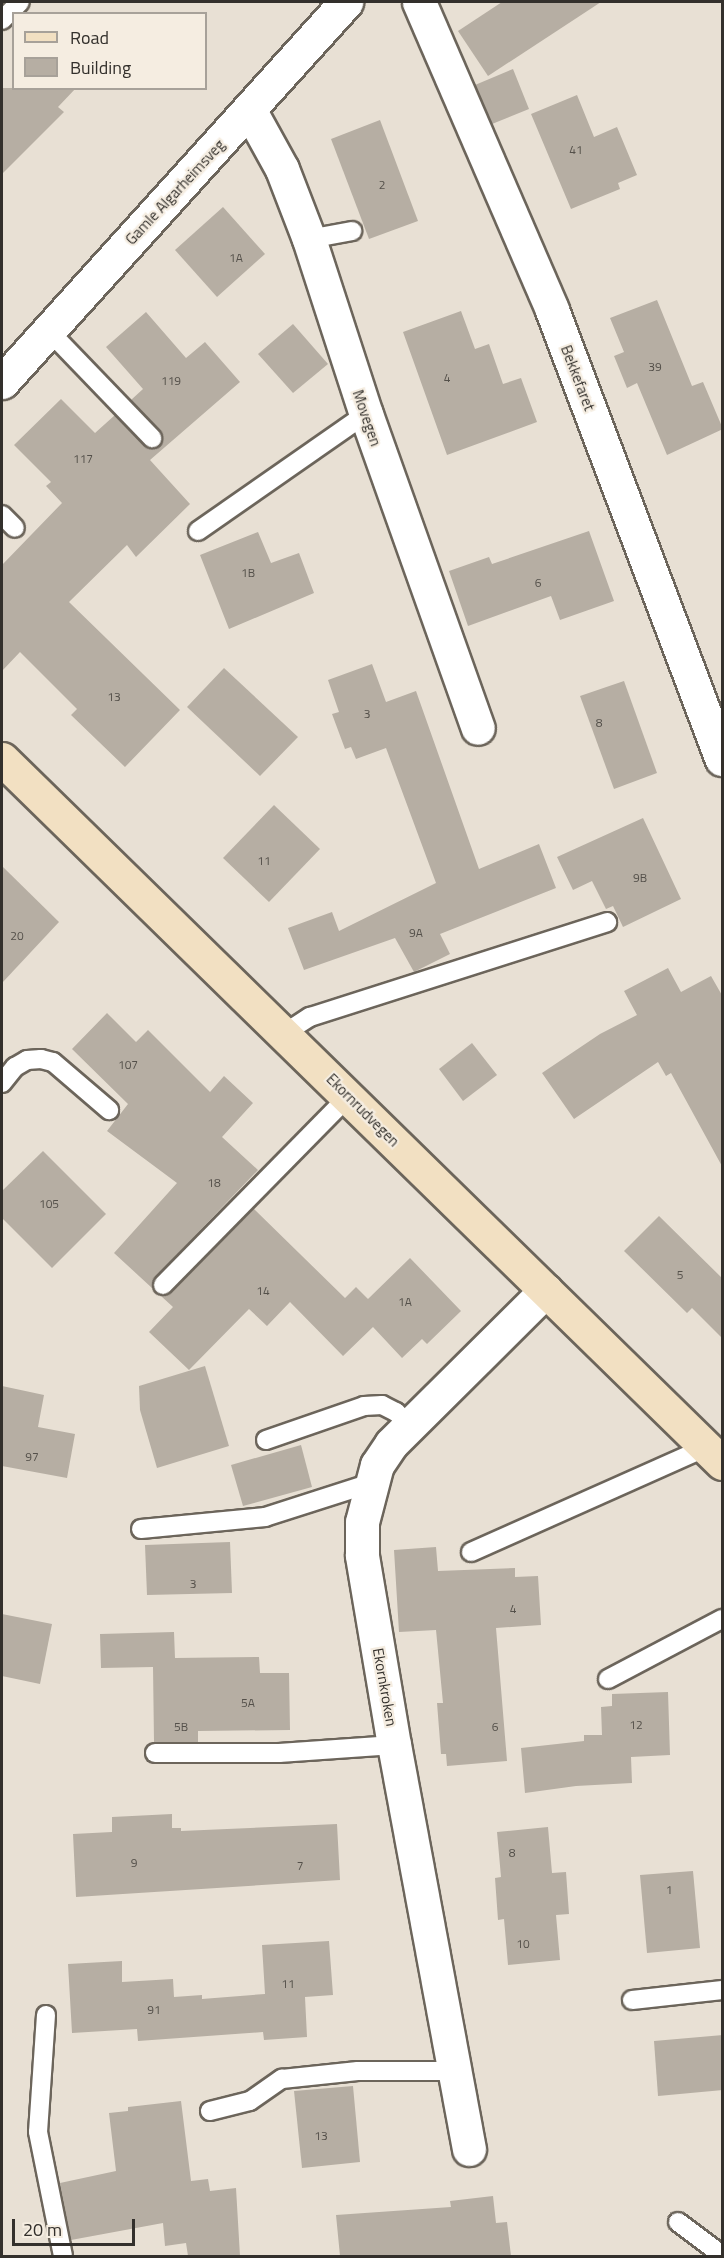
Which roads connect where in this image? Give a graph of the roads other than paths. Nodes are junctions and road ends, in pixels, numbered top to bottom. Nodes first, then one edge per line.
1 (20, 2) edge
2 (346, 2) edge
3 (419, 2) edge
4 (2, 20) edge
5 (250, 111) junction
6 (352, 231) dead end
7 (309, 239) junction
8 (49, 331) junction
9 (2, 382) edge
10 (366, 414) junction
11 (153, 438) dead end
12 (2, 515) edge
13 (15, 528) dead end
14 (198, 531) dead end
15 (478, 728) dead end
16 (2, 759) edge
17 (723, 759) edge
18 (607, 922) dead end
19 (285, 1033) junction
20 (2, 1083) edge
21 (349, 1096) junction
22 (109, 1110) dead end
23 (163, 1285) dead end
24 (546, 1290) junction
25 (410, 1426) junction
26 (266, 1440) dead end
27 (715, 1455) edge
28 (371, 1483) junction
29 (141, 1529) dead end
30 (471, 1552) dead end
31 (723, 1618) edge
32 (608, 1679) dead end
33 (394, 1744) junction
34 (155, 1753) dead end
35 (723, 1990) edge
36 (632, 2000) dead end
37 (46, 2015) dead end
38 (456, 2071) junction
39 (210, 2111) dead end
40 (469, 2150) dead end
41 (678, 2222) dead end
42 (723, 2255) edge
43 (63, 2256) edge

1 - 4 lane
2 - 5 street, Gamle Algarheimsveg
3 - 17 street, Bekkefaret
5 - 7 street, Movegen
5 - 8 street, Gamle Algarheimsveg
6 - 7 lane
7 - 10 street, Movegen
8 - 9 street, Gamle Algarheimsveg
8 - 11 lane
10 - 14 lane
10 - 15 street, Movegen
12 - 13 lane
16 - 19 main road, Ekornrudvegen
18 - 19 lane
19 - 21 main road, Ekornrudvegen
20 - 22 lane
21 - 23 lane
21 - 24 main road, Ekornrudvegen
24 - 25 street, Ekornkroken
24 - 27 main road, Ekornrudvegen
25 - 26 lane
25 - 28 street, Ekornkroken
27 - 30 lane
28 - 29 lane
28 - 33 street, Ekornkroken
31 - 32 lane
33 - 34 lane
33 - 38 street, Ekornkroken
35 - 36 lane
37 - 43 lane
38 - 39 lane
38 - 40 street, Ekornkroken
41 - 42 lane

